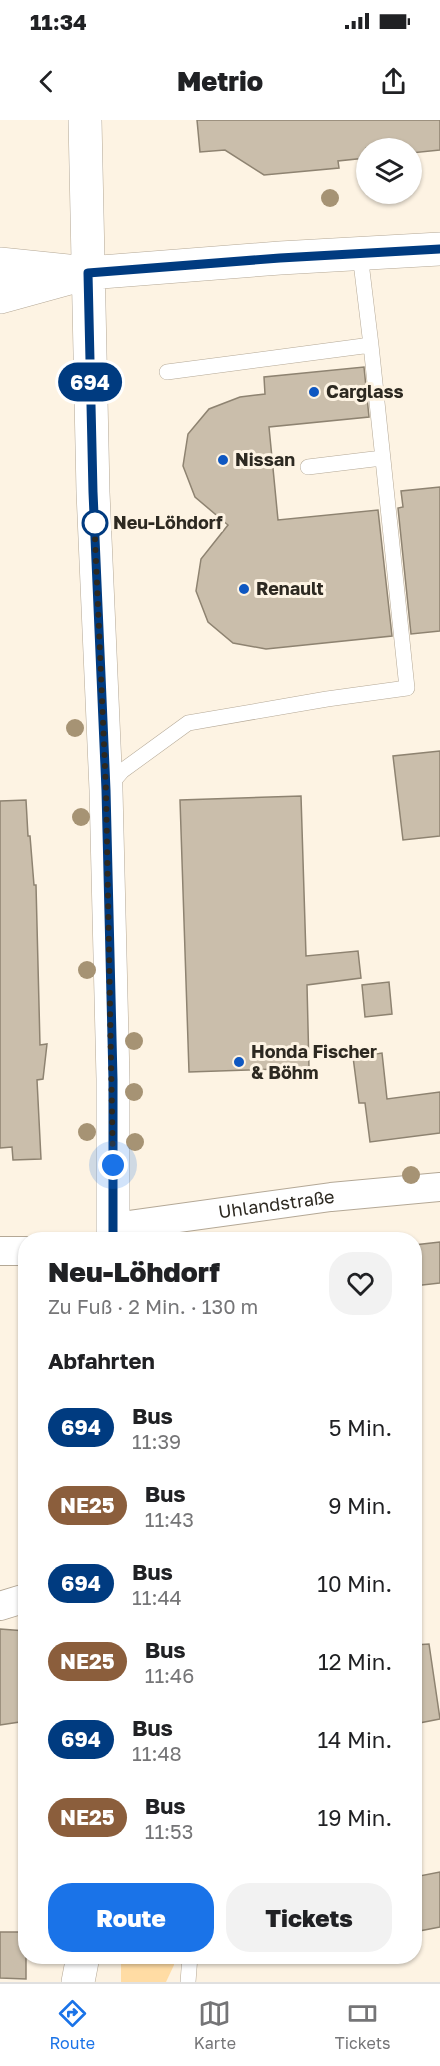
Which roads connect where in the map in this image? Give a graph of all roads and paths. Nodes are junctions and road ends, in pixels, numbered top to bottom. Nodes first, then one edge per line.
1 (86, 120) edge
2 (440, 249) edge
3 (360, 254) junction
4 (0, 264) edge
5 (88, 273) junction
6 (0, 297) edge
7 (371, 345) junction
8 (167, 372) dead end
9 (382, 458) junction
10 (308, 467) dead end
11 (106, 790) junction
12 (440, 1187) edge
13 (113, 1232) edge
14 (119, 1232) edge
15 (0, 1251) edge
16 (18, 1251) edge
17 (18, 1600) edge
18 (0, 1606) edge
19 (81, 1964) edge
20 (189, 1964) edge
21 (78, 1982) edge
22 (188, 1982) edge

1 - 5 street
2 - 3 street
3 - 5 street
3 - 7 lane
4 - 5 street
5 - 6 street
5 - 11 street
7 - 8 lane
7 - 9 lane
9 - 10 lane
9 - 11 lane
11 - 13 street
12 - 14 street, Uhlandstraße
15 - 16 street
17 - 18 street
19 - 21 street
20 - 22 lane

